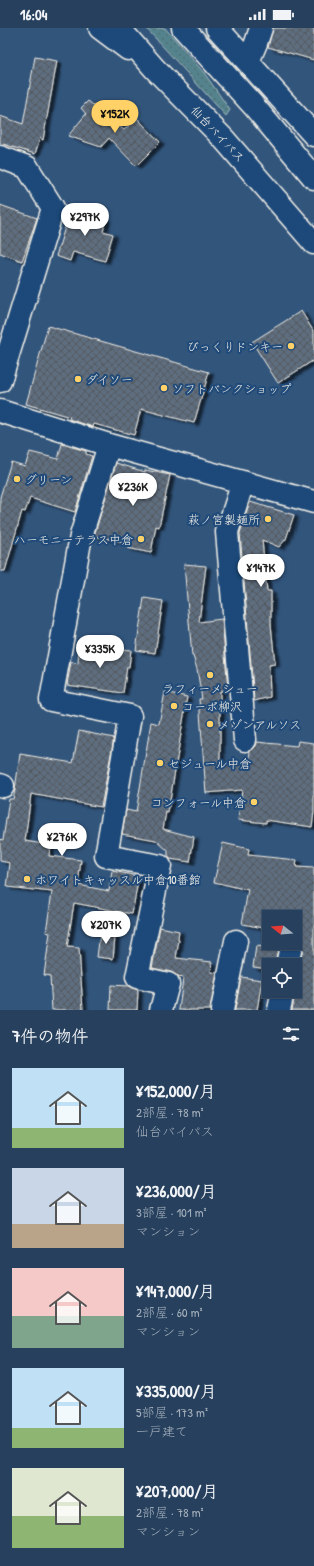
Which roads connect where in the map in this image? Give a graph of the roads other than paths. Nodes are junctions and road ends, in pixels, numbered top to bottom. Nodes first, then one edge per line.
1 (100, 28) edge
2 (120, 28) edge
3 (183, 28) edge
4 (217, 28) edge
5 (261, 28) edge
6 (248, 62) junction
7 (155, 68) junction
8 (314, 135) edge
9 (0, 157) edge
10 (314, 178) edge
11 (314, 243) edge
12 (0, 381) edge
13 (0, 411) edge
14 (109, 446) junction
15 (243, 482) junction
16 (314, 502) edge
17 (245, 740) dead end
18 (236, 941) dead end
19 (282, 998) edge
20 (161, 1010) edge
21 (222, 1010) edge
22 (279, 1010) edge

1 - 7 main road
2 - 7 main road, 仙台バイパス
3 - 10 main road
4 - 6 main road
5 - 6 main road
6 - 8 main road
7 - 11 main road, 仙台バイパス
9 - 12 main road
13 - 14 main road
14 - 15 main road
14 - 20 main road
15 - 16 main road
15 - 17 main road
18 - 21 main road
19 - 22 main road

